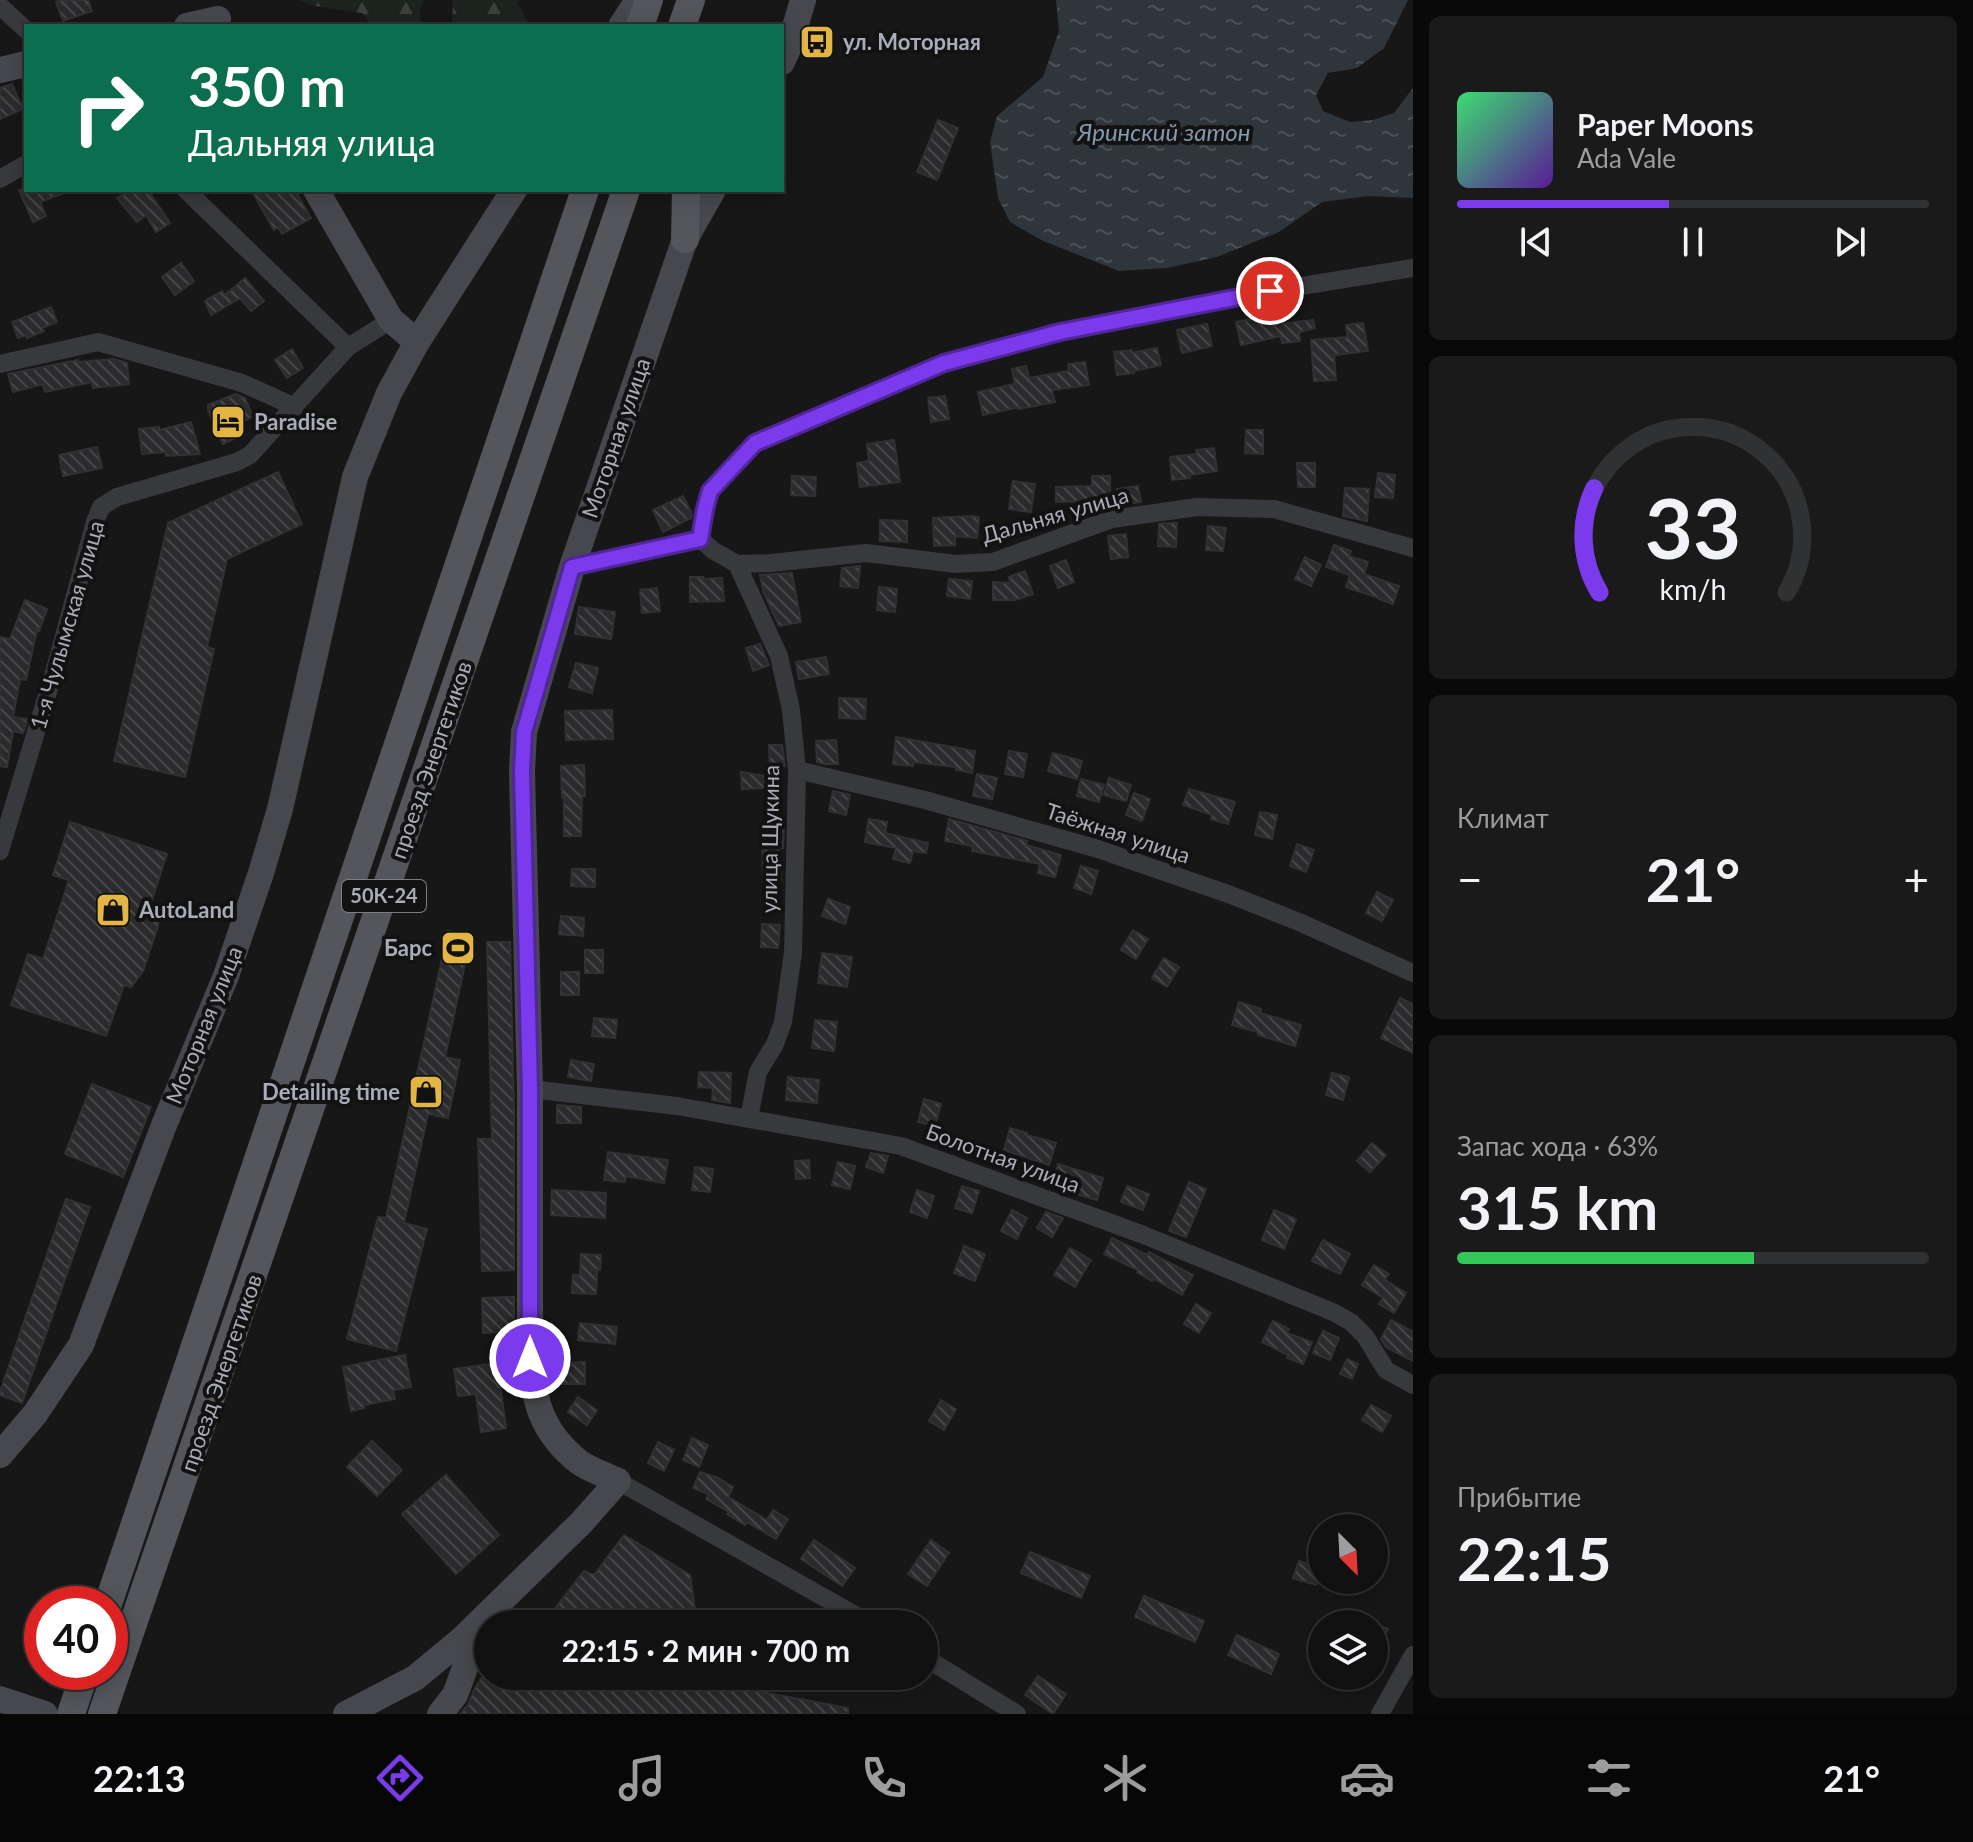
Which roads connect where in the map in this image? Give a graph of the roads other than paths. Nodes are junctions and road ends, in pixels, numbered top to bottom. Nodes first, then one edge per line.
1 (638, 0) edge
2 (649, 0) edge
3 (691, 0) edge
4 (803, 0) edge
5 (0, 6) edge
6 (217, 15) edge
7 (192, 24) edge
8 (622, 24) edge
9 (641, 24) edge
10 (683, 24) edge
11 (689, 24) edge
12 (24, 28) edge
13 (784, 58) edge
14 (24, 64) edge
15 (0, 70) edge
16 (24, 165) edge
17 (0, 179) edge
18 (188, 192) edge
19 (317, 192) edge
20 (513, 192) edge
21 (584, 192) edge
22 (625, 192) edge
23 (686, 192) edge
24 (712, 192) edge
25 (685, 239) junction
26 (1413, 268) edge
27 (391, 320) junction
28 (417, 342) junction
29 (348, 347) junction
30 (0, 364) edge
31 (295, 407) junction
32 (700, 539) junction
33 (1413, 548) edge
34 (737, 564) junction
35 (572, 567) junction
36 (797, 770) junction
37 (0, 851) edge
38 (1413, 973) edge
39 (530, 1089) junction
40 (749, 1118) junction
41 (1413, 1385) edge
42 (0, 1455) edge
43 (618, 1481) junction
44 (114, 1586) edge
45 (491, 1610) edge
46 (846, 1610) edge
47 (474, 1626) edge
48 (474, 1643) edge
49 (1413, 1655) edge
50 (938, 1666) edge
51 (79, 1690) edge
52 (0, 1699) edge
53 (45, 1714) edge
54 (71, 1714) edge
55 (102, 1714) edge
56 (346, 1714) edge
57 (440, 1714) edge
58 (1017, 1714) edge
59 (1380, 1714) edge

1 - 8 street
2 - 9 main road
3 - 10 main road
3 - 11 main road
4 - 13 street
5 - 12 street
6 - 7 street
14 - 15 street
16 - 17 street
18 - 29 street
19 - 27 street
20 - 28 street, Моторная улица
21 - 44 main road, проезд Энергетиков / 50К-24
22 - 55 main road, проезд Энергетиков / 50К-24
23 - 25 main road
24 - 25 street, Моторная улица
25 - 35 street, Моторная улица
26 - 32 street
27 - 28 street
27 - 29 street, 1-я Чулымская улица
28 - 42 street, Моторная улица
29 - 31 street, 1-я Чулымская улица
30 - 31 street
31 - 37 street, 1-я Чулымская улица
32 - 34 street
32 - 35 street
33 - 34 street, Дальняя улица
34 - 36 street, улица Щукина
35 - 39 street, Моторная улица
36 - 38 street, Таёжная улица
36 - 40 street, улица Щукина
39 - 40 street, Болотная улица
39 - 43 street, Моторная улица
40 - 41 street, Болотная улица
43 - 45 street
43 - 46 street
47 - 56 street
48 - 57 street
49 - 59 street
50 - 58 street
51 - 54 main road
52 - 53 street

